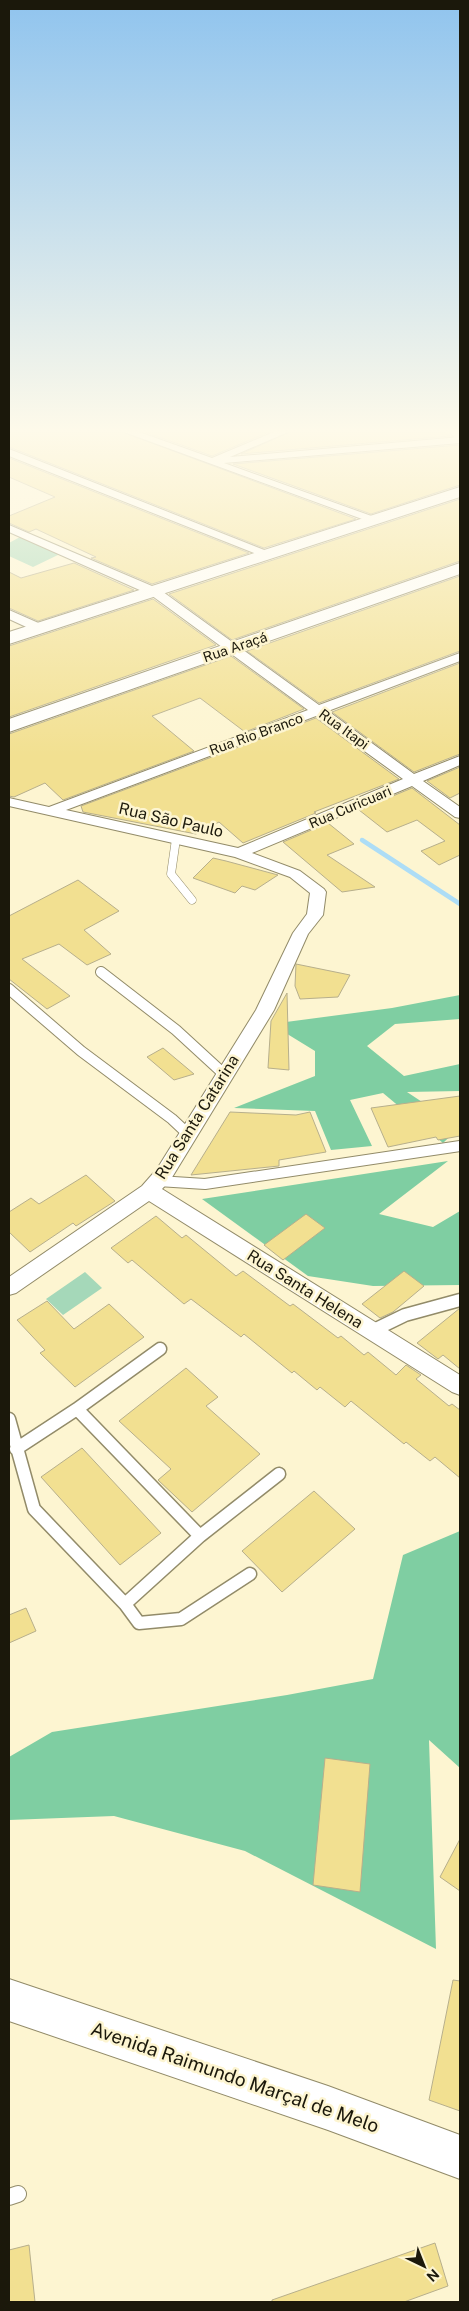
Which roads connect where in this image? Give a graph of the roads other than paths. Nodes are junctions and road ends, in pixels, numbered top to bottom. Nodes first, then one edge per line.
1 (36, 540) edge
2 (228, 540) edge
3 (315, 540) edge
4 (268, 556) junction
5 (460, 568) edge
6 (155, 592) junction
7 (9, 614) edge
8 (39, 628) junction
9 (9, 638) edge
10 (232, 648) junction
11 (460, 656) edge
12 (319, 711) junction
13 (9, 726) edge
14 (460, 760) edge
15 (414, 780) junction
16 (9, 802) edge
17 (51, 811) junction
18 (460, 814) edge
19 (176, 839) junction
20 (239, 853) junction
21 (318, 892) joint
22 (192, 900) dead end
23 (101, 972) dead end
24 (9, 989) edge
25 (225, 1075) junction
26 (188, 1134) junction
27 (460, 1146) edge
28 (153, 1186) junction
29 (9, 1287) edge
30 (460, 1300) edge
31 (372, 1331) junction
32 (160, 1349) dead end
33 (460, 1386) edge
34 (77, 1409) junction
35 (9, 1419) edge
36 (16, 1449) junction
37 (278, 1474) dead end
38 (200, 1536) junction
39 (250, 1574) dead end
40 (125, 1604) junction
41 (9, 2000) edge
42 (460, 2157) edge

1 - 6 street
2 - 4 street
3 - 4 street
4 - 6 street
5 - 10 street, Rua Araçá
6 - 8 street
6 - 10 street, Rua Itapi
7 - 8 street
8 - 9 street
10 - 12 street, Rua Itapi
10 - 13 street, Rua Araçá
11 - 12 street, Rua Rio Branco
12 - 15 street, Rua Itapi
12 - 17 street, Rua Rio Branco
14 - 15 street, Rua Curicuari
15 - 18 street, Rua Itapi
15 - 20 street, Rua Curicuari
16 - 17 street, Rua São Paulo
17 - 19 street, Rua São Paulo
19 - 20 street, Rua São Paulo
19 - 22 lane
20 - 21 street, Rua São Paulo
21 - 25 street, Rua Santa Catarina
23 - 25 lane
24 - 26 lane
25 - 26 street, Rua Santa Catarina
26 - 28 street, Rua Santa Catarina
27 - 28 lane
28 - 29 street, Rua Santa Catarina
28 - 31 street, Rua Santa Helena
30 - 31 lane
31 - 33 street, Rua Santa Helena
32 - 34 lane
34 - 36 lane
34 - 38 lane
35 - 36 lane
36 - 40 lane
37 - 38 lane
38 - 40 lane
39 - 40 lane
41 - 42 street, Avenida Raimundo Marçal de Melo

